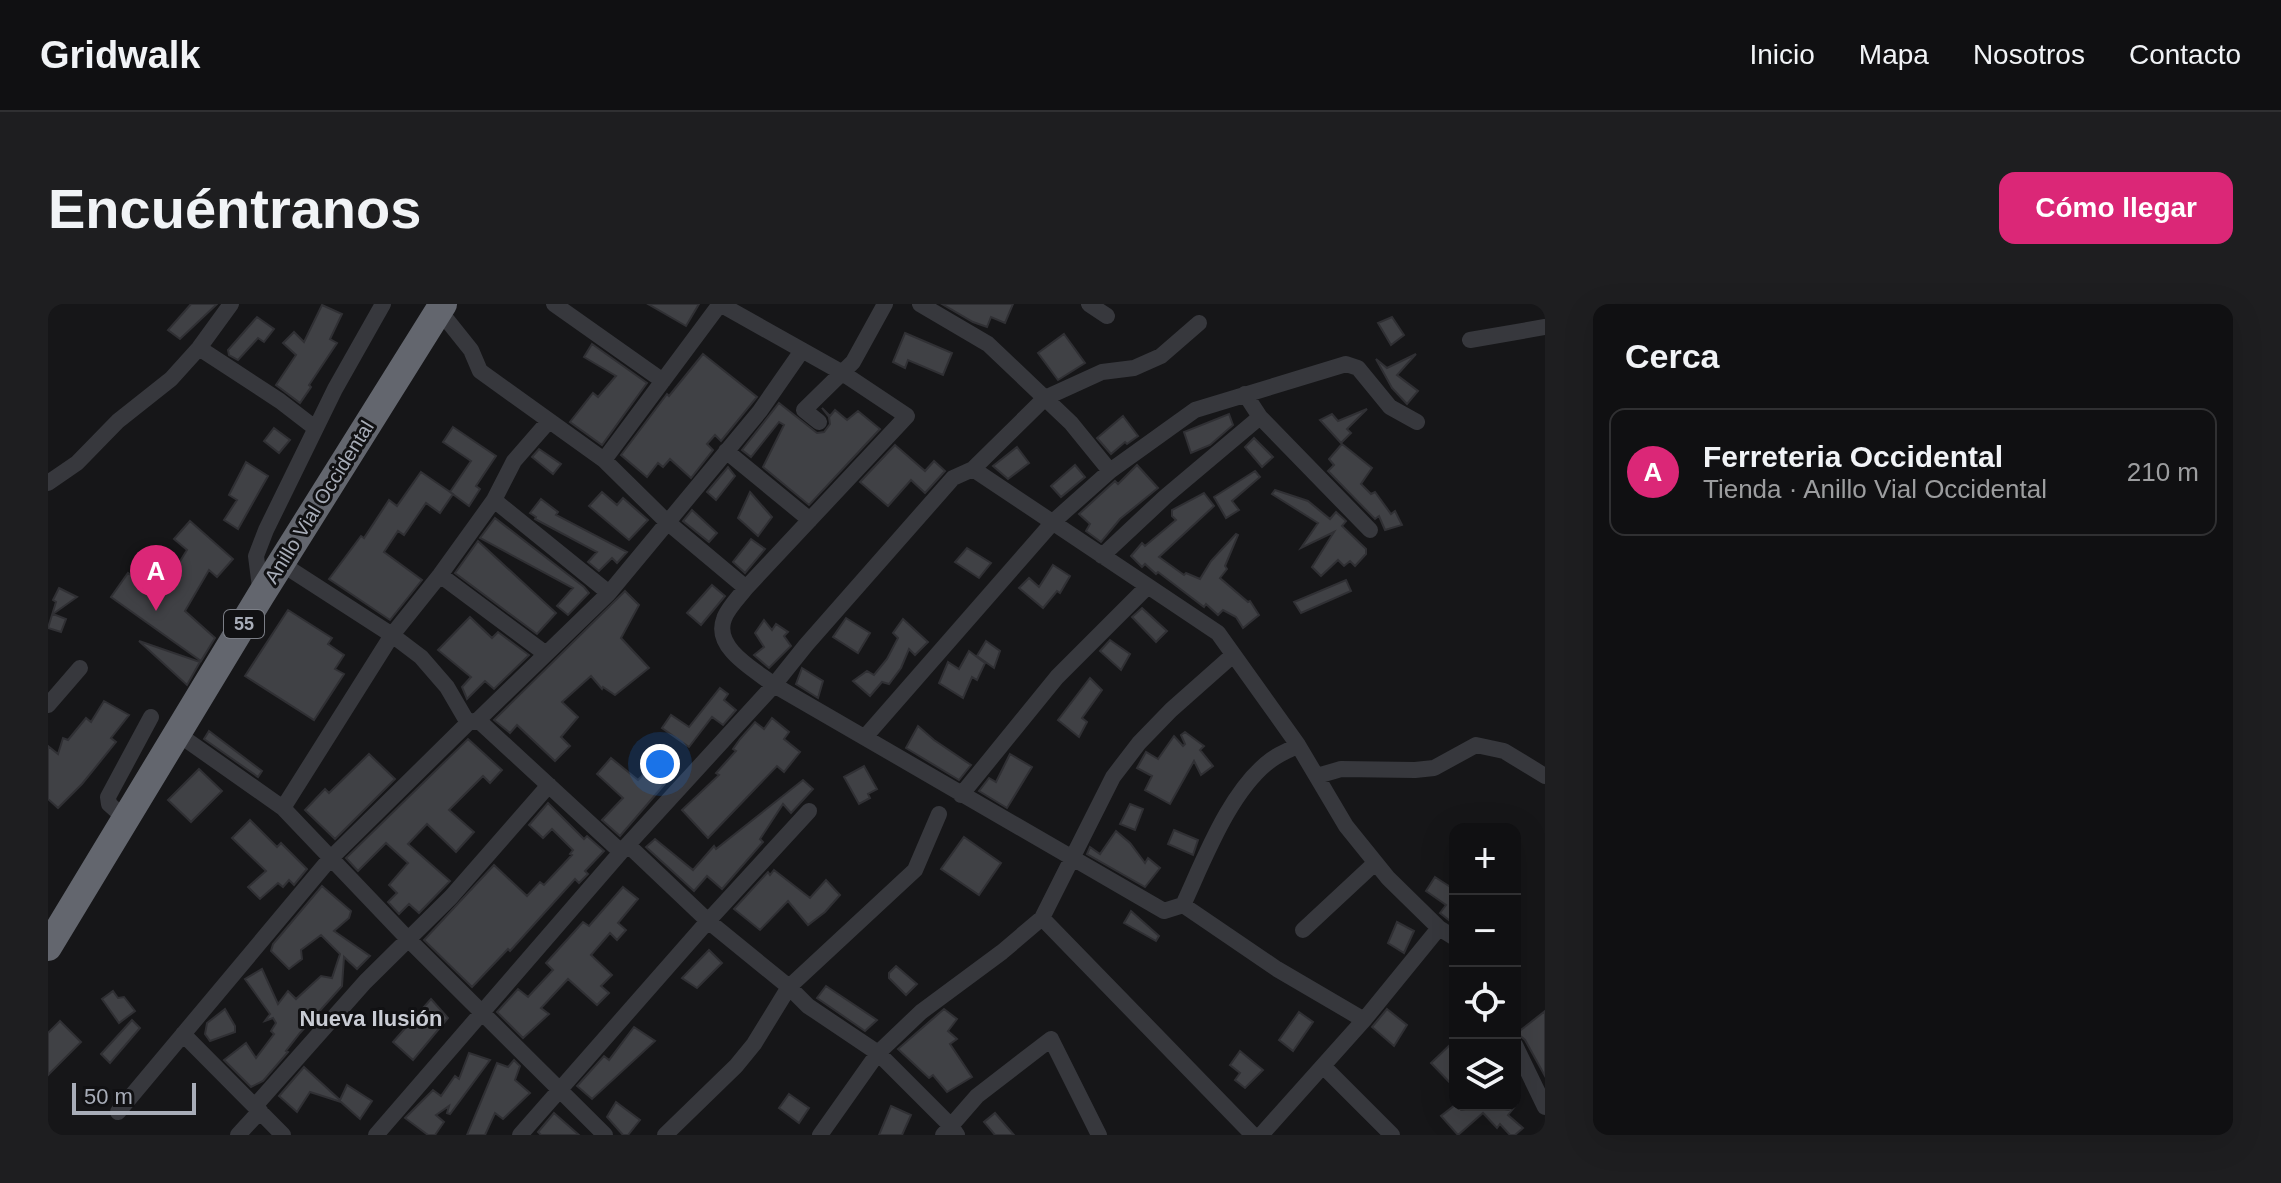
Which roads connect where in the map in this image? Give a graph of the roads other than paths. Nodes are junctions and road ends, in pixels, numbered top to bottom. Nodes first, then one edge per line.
1 (231, 304) edge
2 (383, 304) edge
3 (554, 304) edge
4 (885, 304) edge
5 (920, 304) edge
6 (1089, 304) edge
7 (441, 307) edge
8 (1107, 316) dead end
9 (1199, 323) dead end
10 (1545, 327) edge
11 (1470, 340) dead end
12 (199, 348) junction
13 (801, 352) junction
14 (841, 372) junction
15 (663, 381) junction
16 (1245, 394) junction
17 (1045, 398) junction
18 (1260, 417) junction
19 (548, 422) junction
20 (819, 422) dead end
21 (1417, 422) dead end
22 (315, 428) junction
23 (726, 451) junction
24 (604, 460) junction
25 (973, 469) junction
26 (1110, 471) junction
27 (48, 483) edge
28 (494, 500) junction
29 (810, 520) junction
30 (666, 521) junction
31 (1054, 521) junction
32 (1370, 530) dead end
33 (1102, 556) junction
34 (282, 564) junction
35 (440, 575) junction
36 (1148, 586) junction
37 (746, 588) junction
38 (609, 593) junction
39 (261, 595) junction
40 (392, 635) junction
41 (546, 654) junction
42 (1233, 655) junction
43 (80, 668) dead end
44 (774, 685) junction
45 (48, 705) edge
46 (151, 717) dead end
47 (473, 722) junction
48 (178, 734) junction
49 (865, 737) junction
50 (1298, 745) junction
51 (1317, 776) junction
52 (1545, 776) edge
53 (549, 785) junction
54 (961, 795) junction
55 (283, 808) junction
56 (809, 811) dead end
57 (939, 814) dead end
58 (127, 820) junction
59 (624, 848) junction
60 (1071, 858) junction
61 (329, 860) junction
62 (1375, 863) junction
63 (1183, 905) junction
64 (1042, 918) junction
65 (708, 921) junction
66 (1439, 928) junction
67 (1303, 930) dead end
68 (1449, 934) edge
69 (50, 938) edge
70 (407, 938) junction
71 (789, 987) junction
72 (482, 1014) junction
73 (1364, 1020) junction
74 (183, 1034) junction
75 (878, 1053) junction
76 (1521, 1057) edge
77 (1323, 1066) junction
78 (561, 1091) junction
79 (1545, 1107) edge
80 (258, 1109) junction
81 (118, 1112) dead end
82 (950, 1132) edge
83 (238, 1135) edge
84 (283, 1135) edge
85 (376, 1135) edge
86 (520, 1135) edge
87 (605, 1135) edge
88 (665, 1135) edge
89 (820, 1135) edge
90 (1099, 1135) edge
91 (1253, 1135) edge
92 (1261, 1135) edge
93 (1392, 1135) edge

1 - 12 street
2 - 22 street
3 - 15 street
4 - 14 street
5 - 17 street
6 - 8 street
7 - 19 street
7 - 34 highway, Anillo Vial Occidental / 55
9 - 17 street
10 - 11 street
12 - 22 street
12 - 27 street
13 - 14 street
13 - 15 street
13 - 23 street
14 - 20 street
14 - 29 street
15 - 24 street
16 - 18 street
16 - 21 street
16 - 26 street
17 - 25 street
17 - 26 street
18 - 32 street
18 - 33 street
19 - 24 street
19 - 28 street
22 - 39 street
23 - 29 street
23 - 30 street
24 - 30 street
25 - 31 street
25 - 44 street
26 - 31 street
28 - 35 street
28 - 38 street
29 - 37 street
30 - 37 street
30 - 38 street
31 - 33 street
31 - 49 street
33 - 36 street
34 - 39 highway, Anillo Vial Occidental / 55
34 - 40 street
35 - 40 street
35 - 41 street
36 - 42 street
36 - 54 street
37 - 44 street
38 - 41 street
39 - 48 highway, Anillo Vial Occidental / 55
40 - 47 street
40 - 55 street
41 - 47 street
42 - 50 street
42 - 60 street
43 - 45 street
44 - 49 street
44 - 59 street
46 - 58 street
47 - 53 street
47 - 61 street
48 - 55 street
48 - 58 highway, Anillo Vial Occidental / 55
49 - 54 street
50 - 51 street
50 - 63 street
51 - 52 street
51 - 62 street
53 - 59 street
53 - 70 street
54 - 60 street
55 - 61 street
56 - 65 street
57 - 71 street
58 - 69 highway, Anillo Vial Occidental / 55
59 - 65 street
59 - 72 street
60 - 63 street
60 - 64 street
61 - 70 street
61 - 74 street
62 - 66 street
62 - 67 street
63 - 73 street
64 - 75 street
64 - 91 street
65 - 71 street
65 - 78 street
66 - 68 street
66 - 73 street
70 - 72 street
70 - 80 street
71 - 75 street
71 - 88 street
72 - 78 street
72 - 85 street
73 - 77 street
74 - 80 street
74 - 81 street
75 - 82 street
75 - 89 street
76 - 79 street
77 - 92 street
77 - 93 street
78 - 86 street
78 - 87 street
80 - 83 street
80 - 84 street
82 - 90 street

